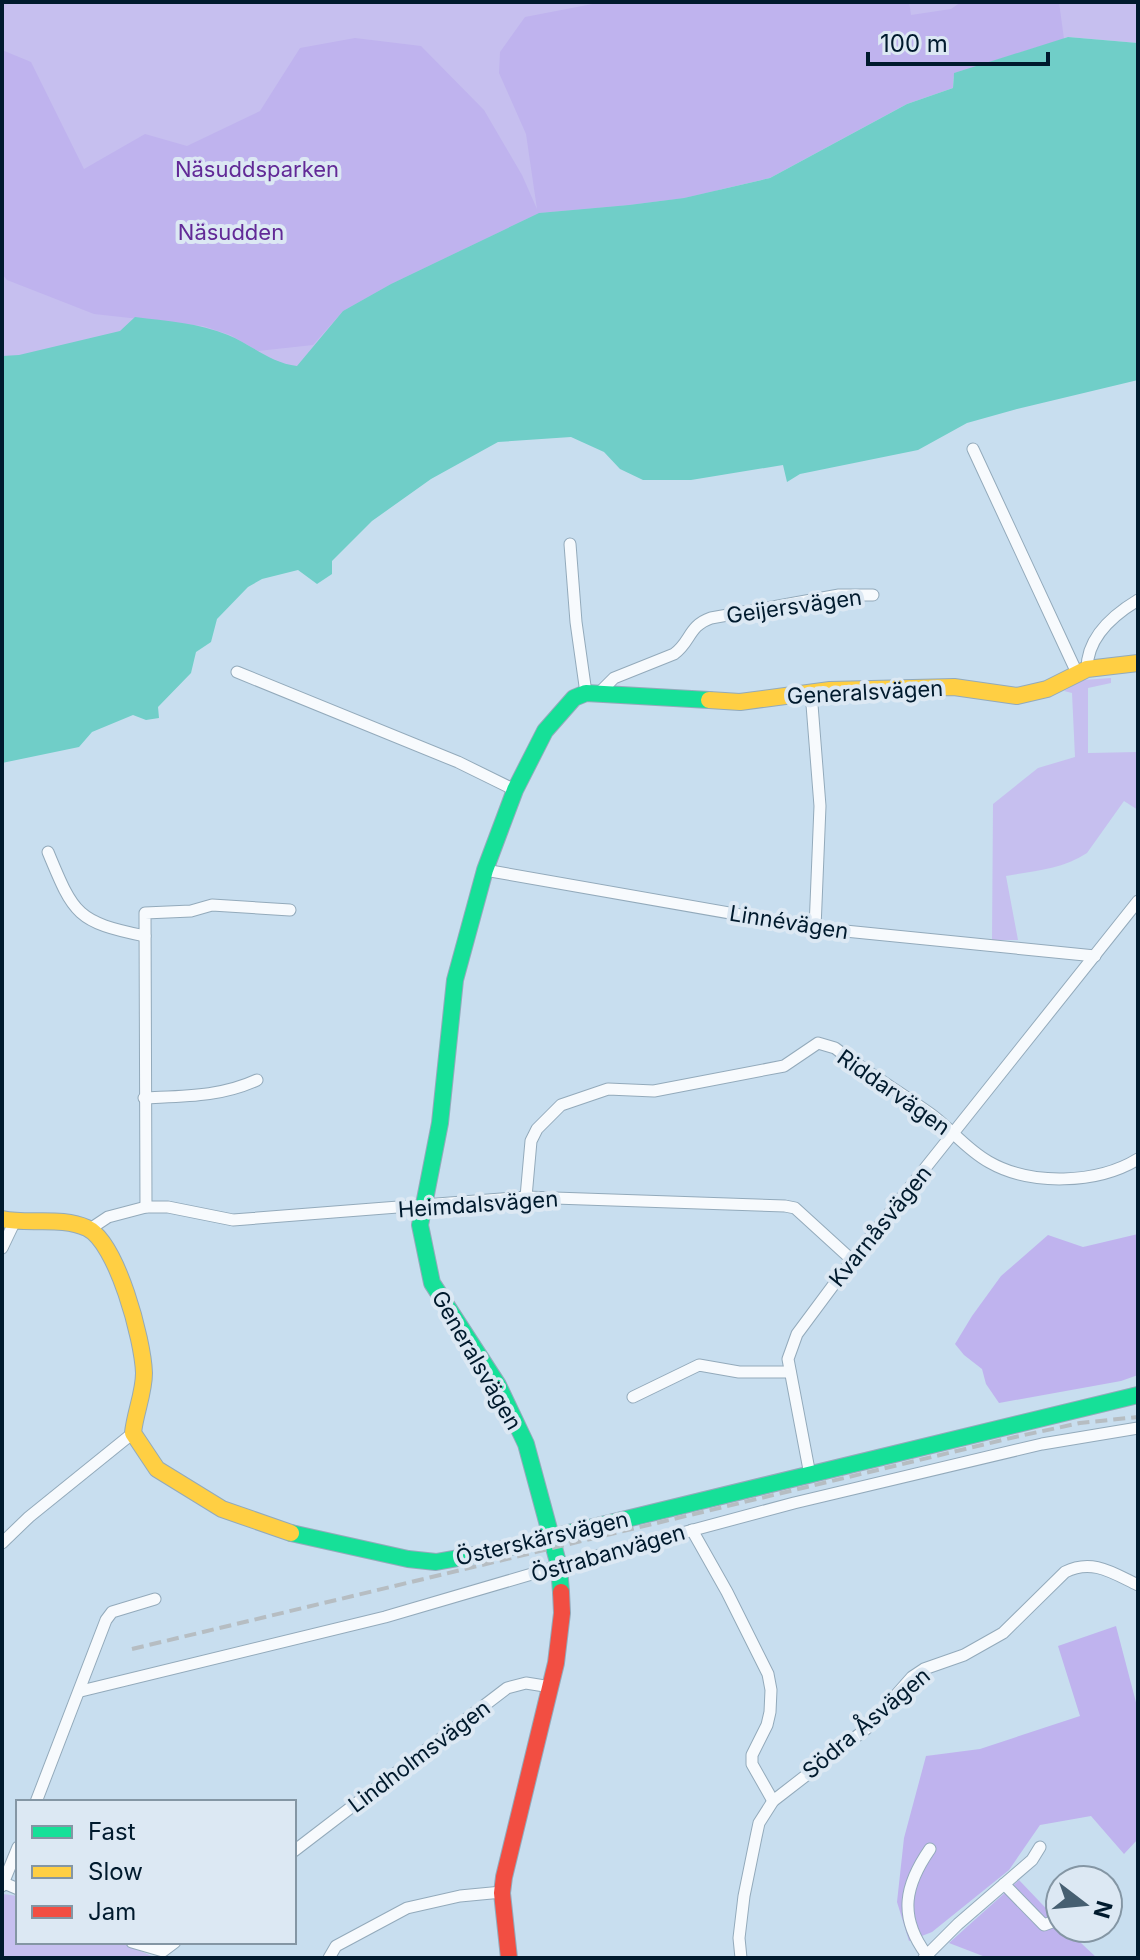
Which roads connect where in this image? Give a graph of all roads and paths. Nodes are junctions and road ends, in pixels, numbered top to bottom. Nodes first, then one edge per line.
1 (973, 449) dead end
2 (570, 544) dead end
3 (873, 595) dead end
4 (1138, 600) edge
5 (1138, 663) edge
6 (1082, 671) junction
7 (237, 672) dead end
8 (811, 692) junction
9 (592, 693) junction
10 (515, 790) junction
11 (48, 852) dead end
12 (485, 870) junction
13 (1138, 901) edge
14 (290, 910) dead end
15 (815, 928) junction
16 (145, 936) junction
17 (1095, 956) junction
18 (257, 1080) dead end
19 (144, 1098) junction
20 (954, 1133) junction
21 (1138, 1159) edge
22 (526, 1197) junction
23 (424, 1206) junction
24 (146, 1207) junction
25 (5, 1220) edge
26 (90, 1229) junction
27 (2, 1248) edge
28 (852, 1260) junction
29 (790, 1372) junction
30 (1138, 1395) edge
31 (633, 1397) dead end
32 (1138, 1428) edge
33 (133, 1433) junction
34 (810, 1475) junction
35 (692, 1530) junction
36 (552, 1536) junction
37 (2, 1543) edge
38 (559, 1566) junction
39 (1138, 1585) edge
40 (155, 1599) dead end
41 (551, 1687) junction
42 (81, 1691) junction
43 (37, 1800) edge
44 (773, 1801) junction
45 (1040, 1847) dead end
46 (296, 1849) edge
47 (930, 1849) dead end
48 (16, 1852) edge
49 (3, 1884) edge
50 (1004, 1884) junction
51 (502, 1892) junction
52 (1044, 1925) edge
53 (138, 1944) edge
54 (172, 1944) edge
55 (925, 1956) edge
56 (329, 1958) edge
57 (509, 1958) edge
58 (741, 1958) edge

1 - 6 street
2 - 9 street
3 - 9 street, Geijersvägen
4 - 6 street
5 - 6 street, Generalsvägen
6 - 8 street, Generalsvägen
7 - 10 street
8 - 9 street, Generalsvägen
8 - 15 street
9 - 10 street, Generalsvägen
10 - 12 street, Generalsvägen
11 - 16 street
12 - 15 street, Linnévägen
12 - 23 street, Generalsvägen
13 - 17 street, Kvarnåsvägen
14 - 16 street
15 - 17 street, Linnévägen
16 - 19 street
17 - 20 street, Kvarnåsvägen
18 - 19 street
19 - 24 street
20 - 21 street, Riddarvägen
20 - 22 street, Riddarvägen
20 - 28 street, Kvarnåsvägen
22 - 23 street, Heimdalsvägen
22 - 28 street, Heimdalsvägen
23 - 24 street, Heimdalsvägen
23 - 36 street, Generalsvägen
24 - 26 street, Heimdalsvägen
25 - 26 street
25 - 27 street
26 - 33 street
28 - 29 street, Kvarnåsvägen
29 - 31 street
29 - 34 street, Kvarnåsvägen
30 - 34 street, Österskärsvägen
32 - 35 street, Östrabanvägen
33 - 36 street, Österskärsvägen
33 - 37 street
34 - 36 street, Österskärsvägen
35 - 38 street, Östrabanvägen
35 - 44 street
36 - 38 street, Generalsvägen
38 - 41 street, Generalsvägen
38 - 42 street, Östrabanvägen
39 - 44 street, Södra Åsvägen
40 - 42 street
41 - 46 street, Lindholmsvägen
41 - 51 street, Generalsvägen
42 - 43 street
44 - 58 street, Södra Åsvägen
45 - 50 street
47 - 55 street
48 - 49 street
50 - 52 street
50 - 55 street
51 - 56 street
51 - 57 street, Generalsvägen
53 - 54 street

